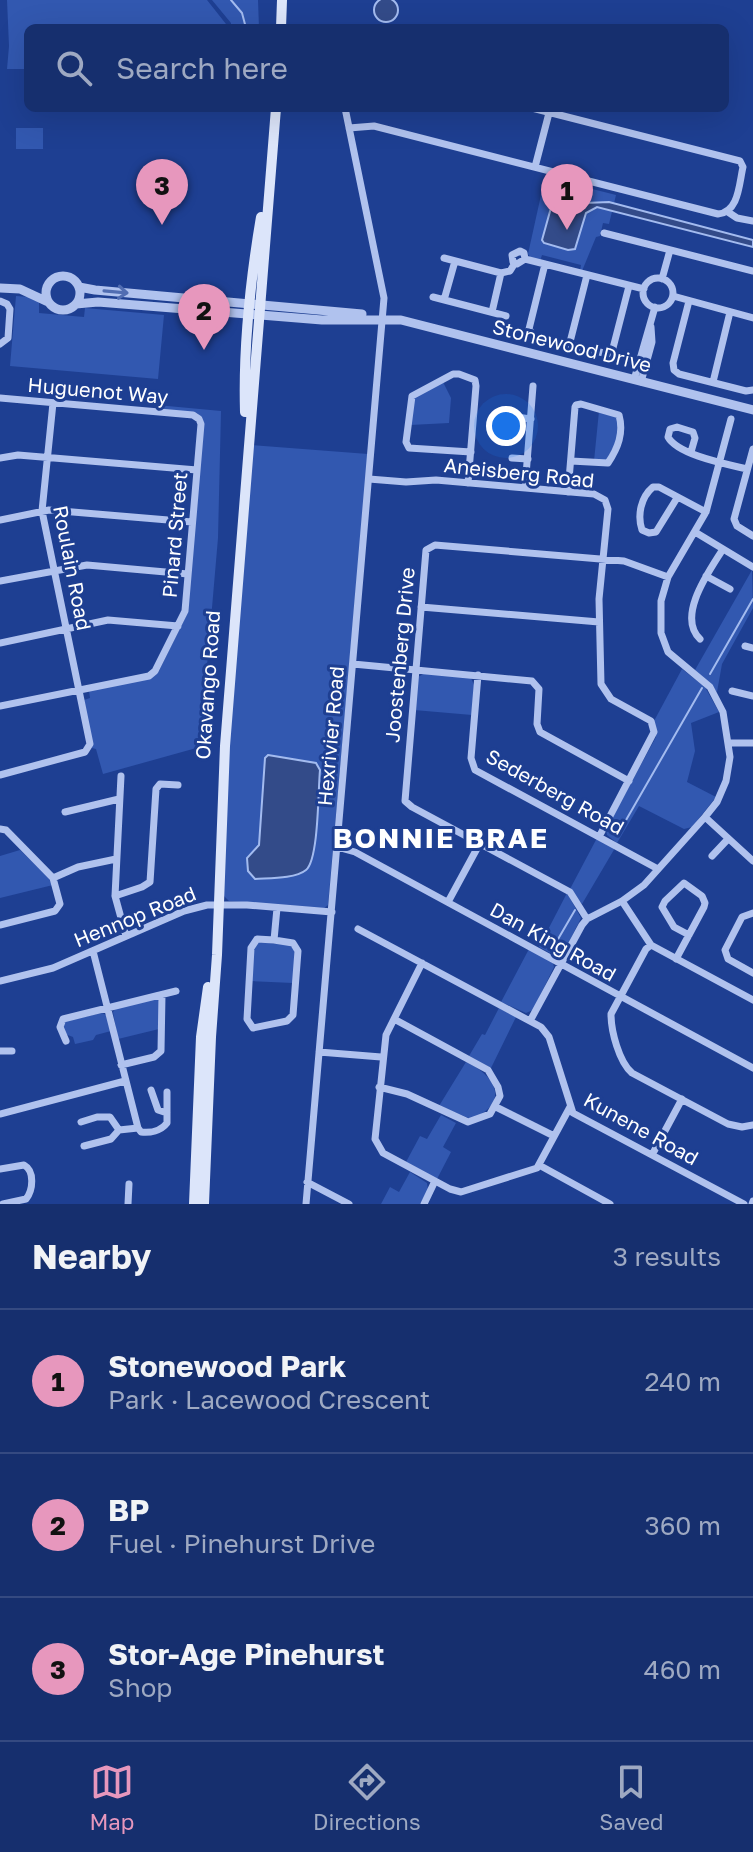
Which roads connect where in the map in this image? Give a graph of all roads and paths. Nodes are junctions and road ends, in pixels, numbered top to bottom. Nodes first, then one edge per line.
1 (282, 0) edge
2 (281, 24) edge
3 (276, 112) edge
4 (346, 112) edge
5 (546, 112) edge
6 (549, 113) junction
7 (349, 128) junction
8 (535, 167) junction
9 (728, 212) junction
10 (753, 221) edge
11 (604, 233) dead end
12 (670, 250) junction
13 (444, 258) dead end
14 (455, 261) junction
15 (545, 264) junction
16 (753, 271) edge
17 (501, 273) junction
18 (587, 275) junction
19 (662, 279) junction
20 (51, 280) junction
21 (629, 286) junction
22 (79, 287) junction
23 (0, 288) edge
24 (20, 289) junction
25 (644, 289) junction
26 (673, 296) junction
27 (433, 297) dead end
28 (444, 300) junction
29 (0, 301) edge
30 (689, 301) junction
31 (48, 302) junction
32 (76, 304) junction
33 (655, 307) junction
34 (254, 310) junction
35 (492, 312) junction
36 (730, 312) junction
37 (506, 316) dead end
38 (753, 318) edge
39 (383, 319) junction
40 (0, 344) edge
41 (569, 346) junction
42 (637, 381) junction
43 (713, 382) junction
44 (533, 386) dead end
45 (753, 390) edge
46 (0, 398) edge
47 (53, 403) junction
48 (753, 410) edge
49 (193, 415) joint
50 (516, 417) dead end
51 (531, 419) junction
52 (731, 419) dead end
53 (753, 449) edge
54 (471, 452) junction
55 (691, 452) dead end
56 (47, 457) junction
57 (0, 458) edge
58 (512, 458) dead end
59 (528, 459) junction
60 (571, 461) junction
61 (720, 463) junction
62 (747, 469) junction
63 (197, 470) junction
64 (369, 479) junction
65 (468, 483) junction
66 (743, 484) junction
67 (753, 486) edge
68 (525, 488) junction
69 (568, 492) junction
70 (677, 498) junction
71 (42, 511) junction
72 (706, 512) junction
73 (0, 520) edge
74 (192, 522) junction
75 (695, 532) junction
76 (753, 536) edge
77 (723, 549) junction
78 (603, 559) junction
79 (753, 567) edge
80 (54, 570) junction
81 (188, 574) junction
82 (706, 576) junction
83 (668, 577) junction
84 (0, 581) edge
85 (730, 589) dead end
86 (421, 607) junction
87 (599, 622) junction
88 (178, 626) junction
89 (67, 629) junction
90 (700, 639) dead end
91 (0, 643) edge
92 (353, 664) junction
93 (415, 670) junction
94 (478, 675) junction
95 (79, 690) junction
96 (732, 691) dead end
97 (753, 696) edge
98 (0, 706) edge
99 (729, 743) junction
100 (753, 743) edge
101 (0, 775) edge
102 (121, 776) dead end
103 (629, 781) junction
104 (178, 785) dead end
105 (119, 799) junction
106 (65, 812) dead end
107 (705, 817) junction
108 (0, 829) edge
109 (599, 837) junction
110 (728, 839) junction
111 (480, 843) junction
112 (337, 847) junction
113 (712, 856) dead end
114 (116, 859) junction
115 (753, 861) edge
116 (658, 869) junction
117 (53, 878) junction
118 (115, 896) junction
119 (622, 901) junction
120 (448, 902) junction
121 (216, 903) junction
122 (277, 908) junction
123 (332, 912) junction
124 (753, 913) edge
125 (587, 919) junction
126 (0, 925) edge
127 (358, 929) dead end
128 (689, 935) junction
129 (126, 936) junction
130 (274, 940) junction
131 (651, 945) junction
132 (93, 951) junction
133 (676, 959) junction
134 (422, 963) junction
135 (562, 963) junction
136 (753, 973) edge
137 (0, 981) edge
138 (176, 991) dead end
139 (162, 995) junction
140 (620, 997) junction
141 (753, 1000) edge
142 (108, 1008) junction
143 (394, 1019) junction
144 (530, 1021) junction
145 (66, 1041) dead end
146 (0, 1051) edge
147 (12, 1051) dead end
148 (319, 1052) junction
149 (381, 1057) junction
150 (121, 1065) junction
151 (753, 1068) edge
152 (125, 1081) junction
153 (379, 1087) junction
154 (151, 1090) dead end
155 (167, 1092) dead end
156 (682, 1099) junction
157 (496, 1107) junction
158 (570, 1107) junction
159 (167, 1113) junction
160 (0, 1114) edge
161 (81, 1122) dead end
162 (753, 1125) edge
163 (138, 1128) junction
164 (119, 1130) junction
165 (554, 1136) junction
166 (84, 1146) dead end
167 (652, 1155) junction
168 (539, 1165) junction
169 (0, 1169) edge
170 (435, 1181) junction
171 (307, 1182) junction
172 (129, 1184) dead end
173 (3, 1204) edge
174 (128, 1204) edge
175 (194, 1204) edge
176 (204, 1204) edge
177 (306, 1204) edge
178 (349, 1204) edge
179 (424, 1204) edge
180 (610, 1204) edge
181 (744, 1204) edge

1 - 2 main road
3 - 34 main road, Okavango Road
4 - 7 street, Hexrivier Road
5 - 6 street
6 - 8 street
6 - 9 street
7 - 8 street
7 - 39 street, Hexrivier Road
8 - 9 street
9 - 10 street
11 - 12 street
12 - 16 street
12 - 19 street
13 - 14 street
14 - 17 street
14 - 28 street
15 - 17 street
15 - 18 street
15 - 41 street
17 - 35 street
18 - 21 street
18 - 41 street
19 - 25 street
19 - 26 street
20 - 22 street
20 - 24 street
20 - 31 street
21 - 25 street
21 - 41 street
22 - 32 street
22 -> 34 street
23 - 24 street
24 - 31 street
25 - 33 street
26 - 30 street
26 - 33 street
27 - 28 street
28 - 35 street
29 - 40 street
30 - 36 street
30 - 43 street
31 - 32 street
32 - 34 street
33 - 42 street
34 - 39 street, Stonewood Drive
34 - 121 main road, Okavango Road
35 - 37 street
36 - 38 street
36 - 43 street
39 - 42 street, Stonewood Drive
39 - 64 street, Hexrivier Road
42 - 48 street, Stonewood Drive
43 - 45 street
44 - 51 street
46 - 47 street, Huguenot Way
47 - 49 street, Huguenot Way
47 - 56 street, Roulain Road
49 - 63 street, Pinard Street
50 - 51 street
51 - 59 street
52 - 61 street
53 - 62 street
54 - 54 street
54 - 65 street
55 - 61 street
56 - 57 street
56 - 63 street
56 - 71 street, Roulain Road
58 - 59 street
59 - 68 street
60 - 60 street
60 - 69 street
61 - 62 street
61 - 72 street
62 - 66 street
63 - 74 street, Pinard Street
64 - 65 street, Aneisberg Road
64 - 92 street, Hexrivier Road
65 - 68 street, Aneisberg Road
66 - 67 street
66 - 76 street
68 - 69 street, Aneisberg Road
69 - 78 street, Aneisberg Road
70 - 70 street
70 - 72 street
71 - 73 street
71 - 74 street
71 - 80 street, Roulain Road
72 - 75 street
74 - 81 street, Pinard Street
75 - 77 street
75 - 83 street
77 - 79 street
77 - 82 street
78 - 83 street
78 - 86 street, Joostenberg Drive
78 - 87 street
80 - 81 street
80 - 84 street
80 - 89 street, Roulain Road
81 - 88 street, Pinard Street
82 - 85 street
82 - 90 street
83 - 99 street
86 - 87 street
86 - 93 street, Joostenberg Drive
87 - 103 street
88 - 89 street
88 - 95 street, Pinard Street
89 - 91 street
89 - 95 street, Roulain Road
92 - 93 street
92 - 112 street, Hexrivier Road
93 - 94 street
93 - 111 street, Joostenberg Drive
94 - 103 street
94 - 109 street, Sederberg Road
95 - 98 street
95 - 101 street, Roulain Road
96 - 97 street
99 - 100 street
99 - 107 street
102 - 105 street
103 - 109 street
104 - 118 street
105 - 106 street
105 - 114 street
107 - 110 street
107 - 116 street
108 - 117 street
109 - 116 street, Sederberg Road
110 - 113 street
110 - 115 street
111 - 120 street
111 - 125 street, Joostenberg Drive
112 - 120 street, Dan King Road
112 - 123 street, Hexrivier Road
114 - 117 street
114 - 118 street
116 - 119 street
117 - 126 street
118 - 129 street
119 - 125 street
119 - 131 street
120 - 135 street, Dan King Road
121 - 122 street, Hennop Road
121 - 129 street, Hennop Road
121 - 175 main road, Okavango Road
121 - 176 main road, Okavango Road
122 - 123 street, Hennop Road
122 - 130 street
123 - 148 street, Hexrivier Road
124 - 136 street
125 - 135 street
127 - 134 street, Kunene Road
128 - 128 street
128 - 133 street
129 - 132 street, Hennop Road
130 - 130 street
131 - 133 street
131 - 140 street
132 - 137 street, Hennop Road
132 - 142 street
133 - 141 street
134 - 143 street
134 - 144 street, Kunene Road
135 - 140 street, Dan King Road
135 - 144 street
138 - 139 street
139 - 142 street
139 - 150 street
140 - 151 street, Dan King Road
140 - 156 street
142 - 145 street
142 - 150 street
143 - 149 street
143 - 157 street
144 - 158 street, Kunene Road
146 - 147 street
148 - 149 street
148 - 171 street, Hexrivier Road
149 - 153 street
150 - 152 street
152 - 160 street
152 - 163 street
153 - 157 street
153 - 170 street
154 - 159 street
155 - 159 street
156 - 162 street
156 - 167 street
157 - 165 street
158 - 165 street
158 - 167 street, Kunene Road
159 - 163 street
161 - 164 street
163 - 164 street
164 - 166 street
165 - 168 street
167 - 181 street, Kunene Road
168 - 170 street
168 - 180 street
169 - 173 street
170 - 179 street
171 - 177 street, Hexrivier Road
171 - 178 street
172 - 174 street

